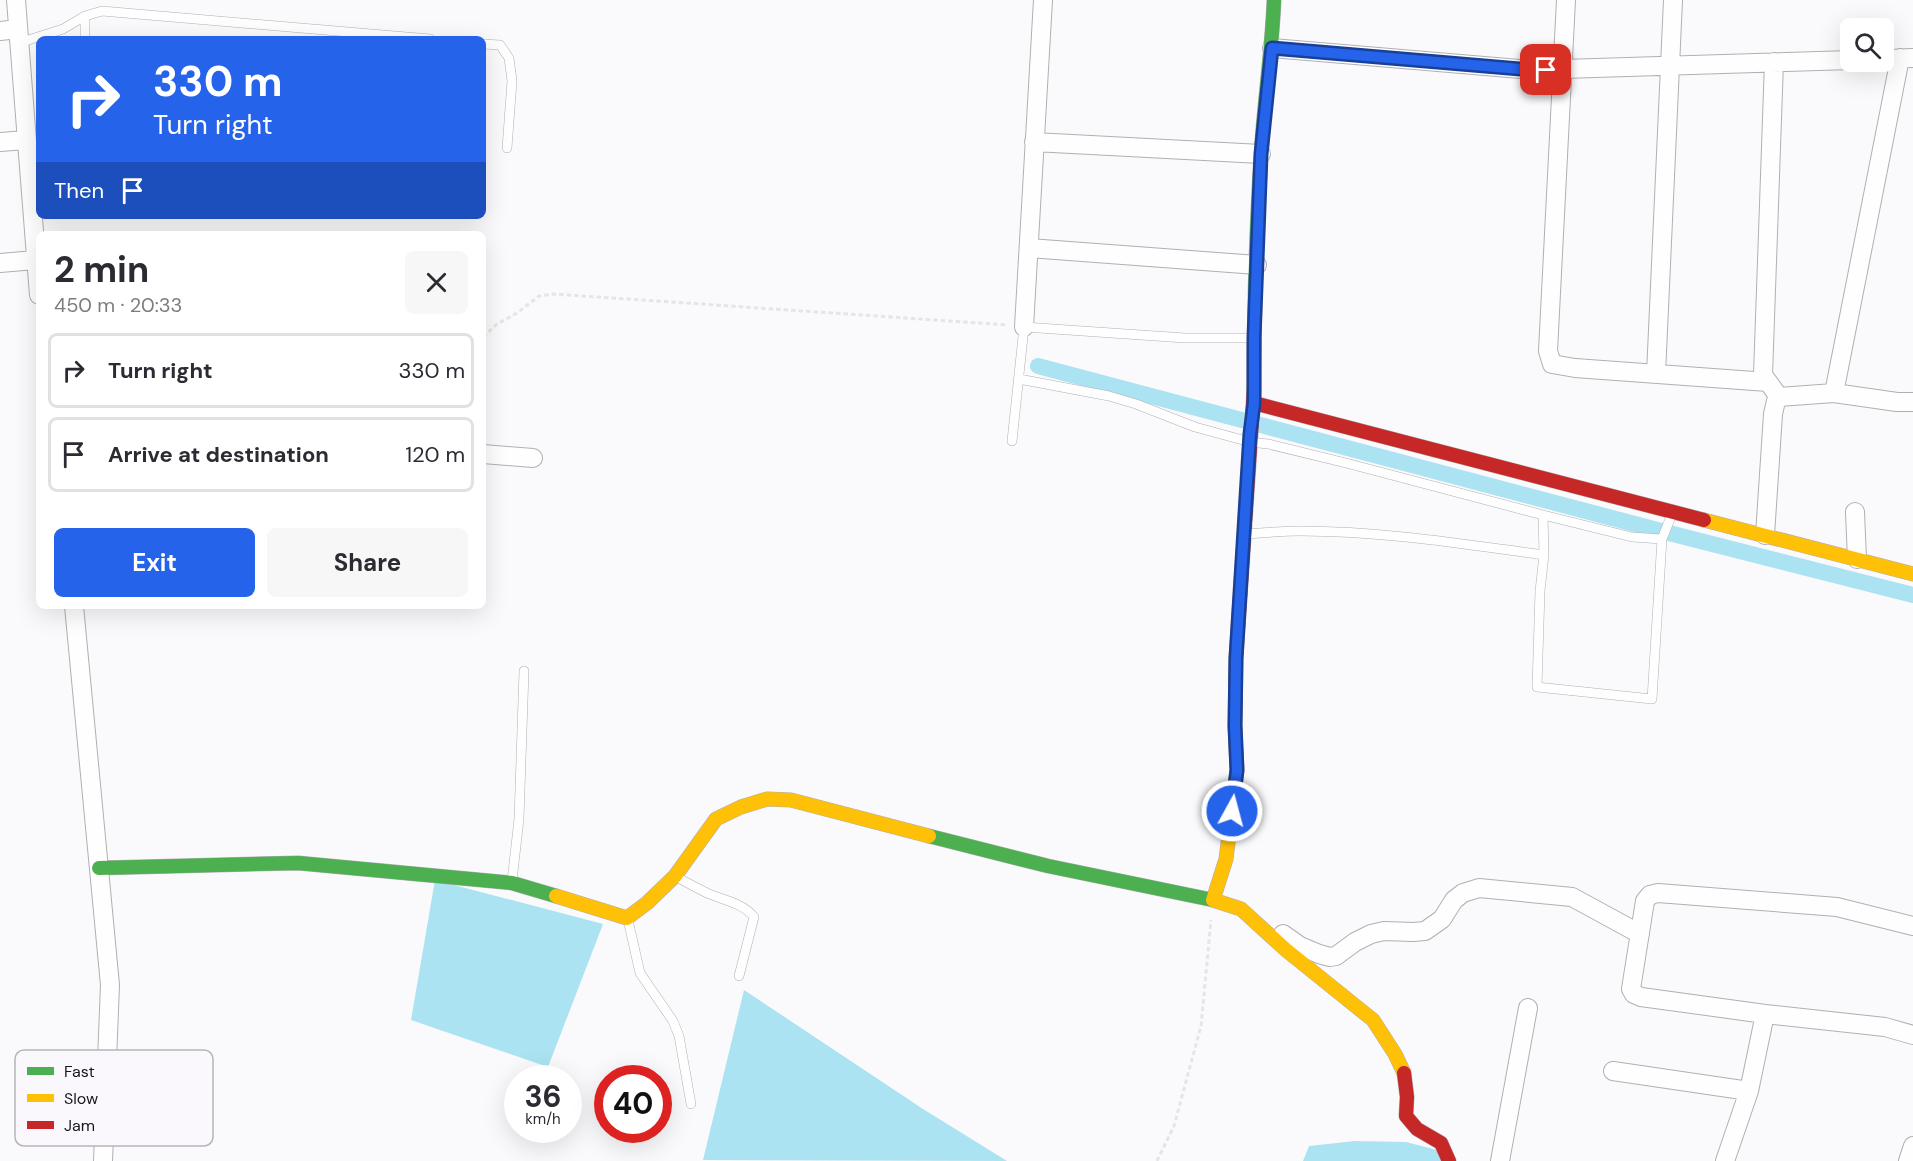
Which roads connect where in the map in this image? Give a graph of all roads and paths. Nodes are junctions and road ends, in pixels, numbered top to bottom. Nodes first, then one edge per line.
1 (16, 0) edge
2 (1043, 0) edge
3 (1274, 0) edge
4 (1566, 0) edge
5 (1673, 0) edge
6 (85, 16) junction
7 (12, 34) edge
8 (84, 36) edge
9 (395, 36) edge
10 (486, 44) edge
11 (1272, 48) junction
12 (1899, 58) edge
13 (1840, 60) edge
14 (1774, 62) junction
15 (1669, 66) junction
16 (1562, 69) junction
17 (26, 140) junction
18 (0, 142) edge
19 (1034, 142) junction
20 (507, 148) dead end
21 (1261, 154) junction
22 (1029, 248) junction
23 (35, 260) junction
24 (0, 262) edge
25 (1257, 265) junction
26 (36, 269) edge
27 (1024, 327) junction
28 (486, 334) edge
29 (1254, 338) junction
30 (1656, 374) junction
31 (1019, 379) junction
32 (1774, 389) junction
33 (1834, 393) junction
34 (1913, 402) edge
35 (1254, 403) junction
36 (1251, 432) junction
37 (1012, 441) dead end
38 (486, 454) edge
39 (533, 458) dead end
40 (1673, 511) junction
41 (1856, 512) dead end
42 (1543, 515) junction
43 (1244, 534) junction
44 (1765, 535) junction
45 (1662, 539) junction
46 (1544, 555) junction
47 (1857, 558) junction
48 (1913, 574) edge
49 (74, 609) edge
50 (524, 671) dead end
51 (99, 868) junction
52 (675, 876) junction
53 (512, 883) junction
54 (1213, 900) junction
55 (1241, 909) junction
56 (627, 918) junction
57 (1913, 926) edge
58 (1640, 934) junction
59 (739, 976) dead end
60 (1528, 1008) dead end
61 (1765, 1014) junction
62 (1913, 1035) edge
63 (107, 1050) edge
64 (1613, 1071) dead end
65 (1749, 1091) junction
66 (691, 1104) dead end
67 (104, 1146) edge
68 (1913, 1146) edge
69 (103, 1161) edge
70 (1157, 1161) edge
71 (1449, 1161) edge
72 (1500, 1161) edge
73 (1725, 1161) edge
74 (1908, 1161) edge

1 - 7 street
2 - 19 street
3 - 11 street
4 - 16 street
5 - 15 street
6 - 7 lane
6 - 8 lane
6 - 9 lane
7 - 17 street
10 - 20 lane
11 - 16 street
11 - 21 street
12 - 33 street
13 - 14 street
14 - 15 street
14 - 32 street
15 - 16 street
15 - 30 street
16 - 30 street
17 - 18 street
17 - 23 street
19 - 21 street
19 - 22 street
21 - 25 street
22 - 25 street
22 - 27 street
23 - 24 street
23 - 26 street
25 - 29 street
27 - 28 path
27 - 29 lane
27 - 31 lane
29 - 35 street
30 - 32 street
31 - 36 lane
31 - 37 lane
32 - 33 street
32 - 44 street
33 - 34 street
35 - 36 street
35 - 40 street
36 - 42 lane
36 - 43 street
38 - 39 street
40 - 44 street
40 - 45 lane
41 - 47 street
42 - 45 lane
42 - 46 lane
43 - 46 lane
43 - 54 street
44 - 47 street
45 - 46 lane
47 - 48 street
49 - 51 street
50 - 53 lane
51 - 53 street
51 - 63 street
52 - 54 street
52 - 56 street
52 - 59 lane
53 - 56 street
54 - 55 street
54 - 70 path
55 - 58 street
55 - 71 street
56 - 66 lane
57 - 58 street
58 - 61 street
60 - 72 street
61 - 62 street
61 - 65 street
64 - 65 street
65 - 73 street
67 - 69 street
68 - 74 street

